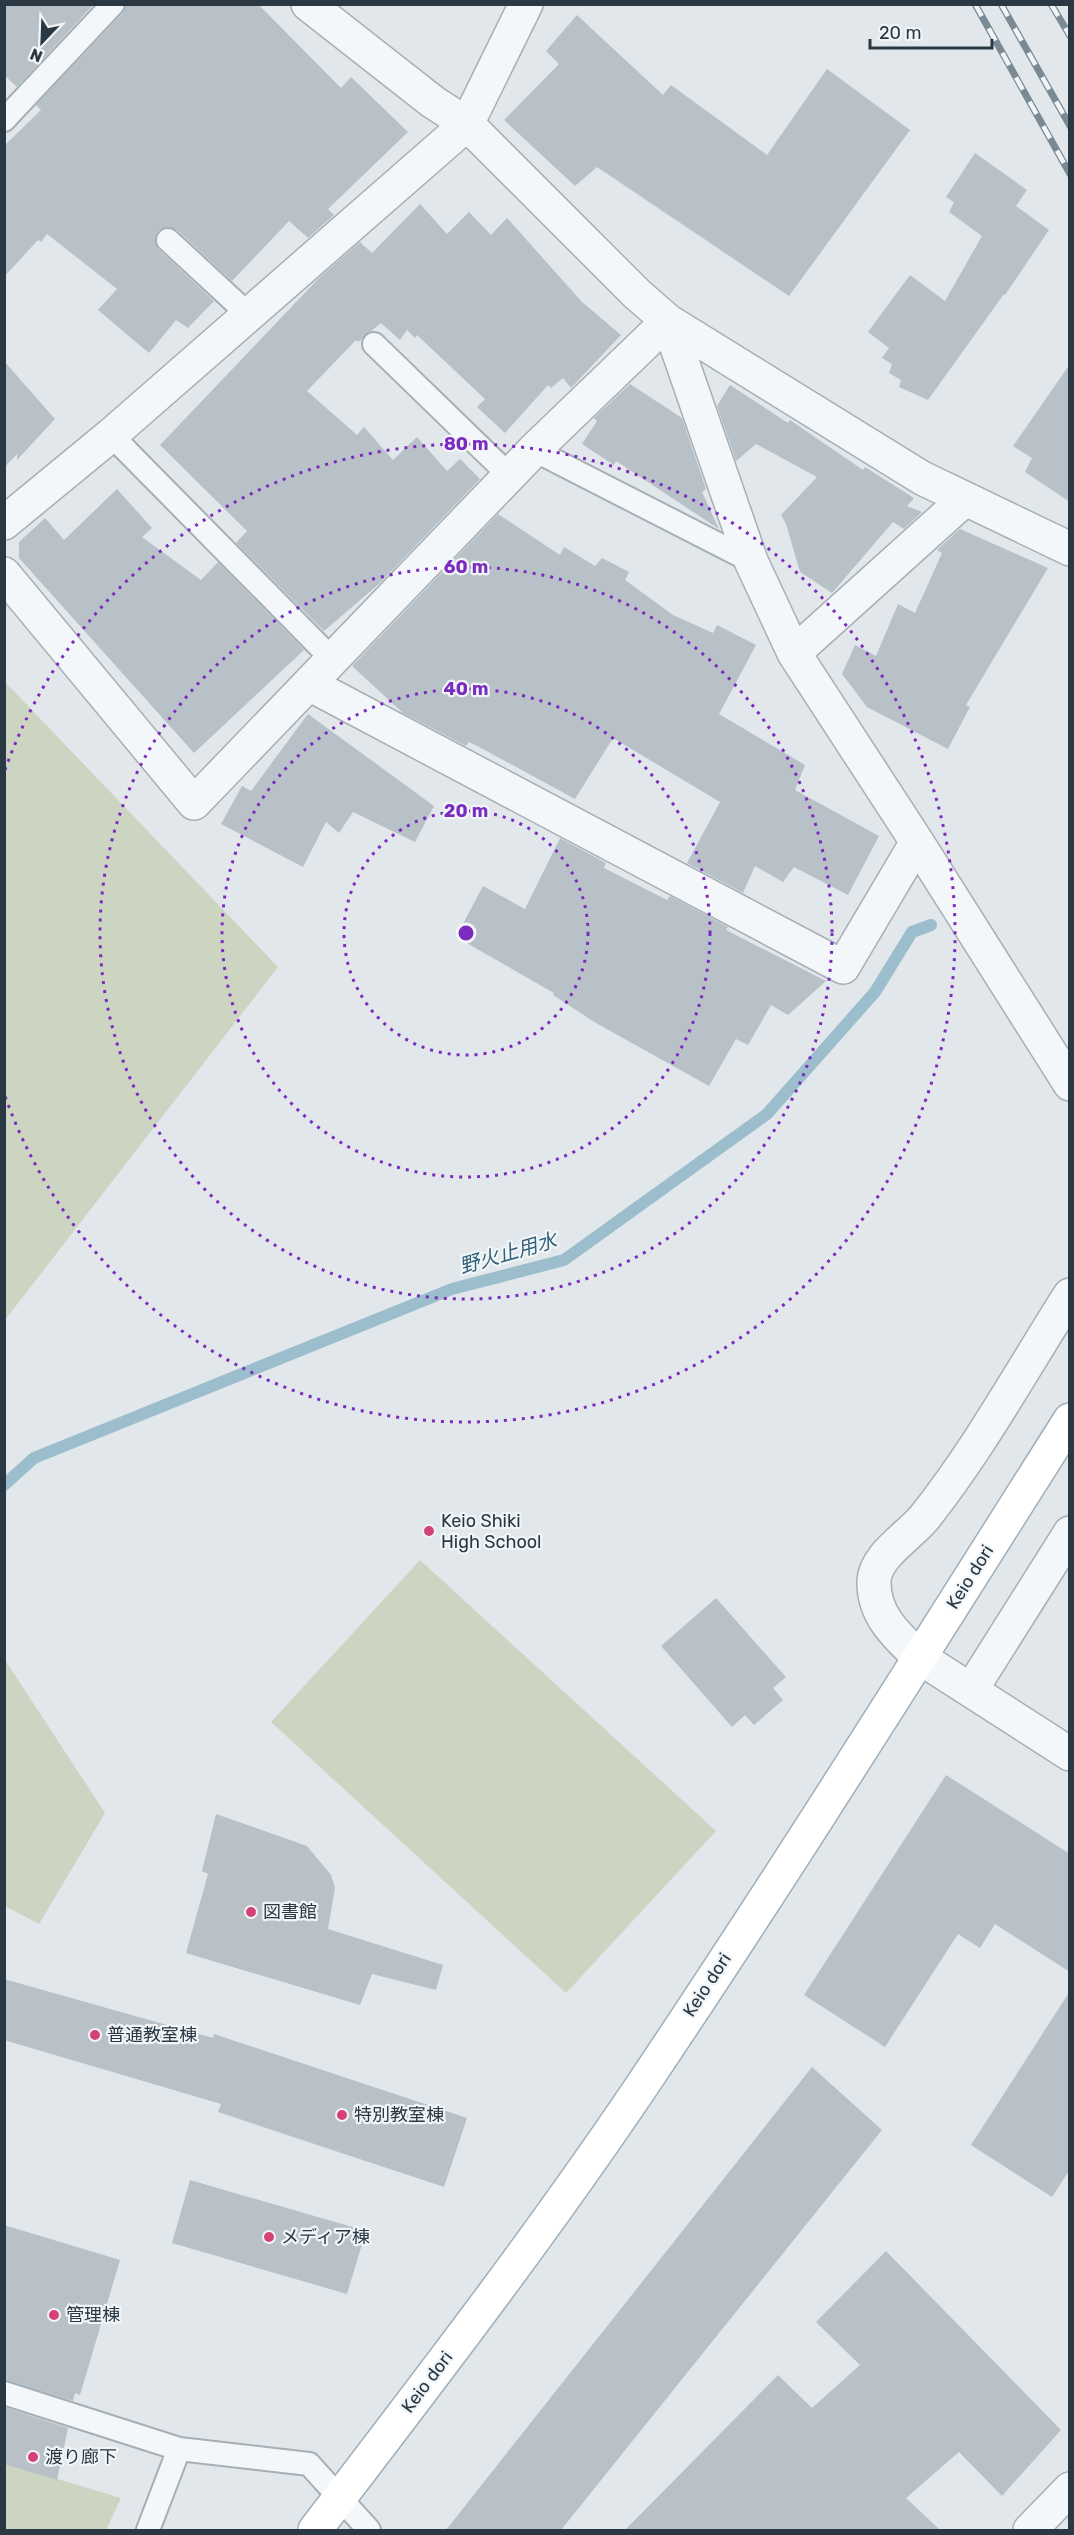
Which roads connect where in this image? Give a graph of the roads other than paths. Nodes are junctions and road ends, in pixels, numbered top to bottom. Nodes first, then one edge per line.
1 (113, 4) edge
2 (308, 4) edge
3 (526, 4) edge
4 (4, 120) edge
5 (467, 124) junction
6 (168, 240) dead end
7 (248, 314) junction
8 (668, 321) junction
9 (374, 344) dead end
10 (111, 435) junction
11 (534, 450) junction
12 (509, 475) junction
13 (965, 499) junction
14 (4, 523) edge
15 (1070, 549) edge
16 (751, 561) junction
17 (4, 574) edge
18 (794, 653) junction
19 (332, 659) junction
20 (309, 684) junction
21 (918, 843) junction
22 (1070, 1084) edge
23 (1070, 1295) edge
24 (1070, 1420) edge
25 (1070, 1533) edge
26 (919, 1657) junction
27 (971, 1690) junction
28 (1070, 1754) edge
29 (4, 2393) edge
30 (179, 2449) junction
31 (1070, 2489) edge
32 (339, 2499) junction
33 (148, 2530) edge
34 (315, 2530) edge
35 (369, 2530) edge
36 (1030, 2530) edge

1 - 4 lane
2 - 5 street
3 - 5 street
5 - 7 street
5 - 8 street
6 - 7 lane
7 - 10 street
8 - 11 street
8 - 13 street
8 - 16 street
9 - 12 lane
10 - 14 street
10 - 19 lane
11 - 12 street
11 - 16 lane
12 - 19 street
13 - 15 street
13 - 18 street
16 - 18 street
17 - 20 street
18 - 21 street
19 - 20 street
20 - 21 street
21 - 22 street
23 - 26 street
24 - 26 main road, Keio dori
25 - 27 street
26 - 27 street
26 - 32 main road, Keio dori
27 - 28 street
29 - 30 lane
30 - 32 lane
30 - 33 lane
31 - 36 street
32 - 34 main road, Keio dori
32 - 35 lane

